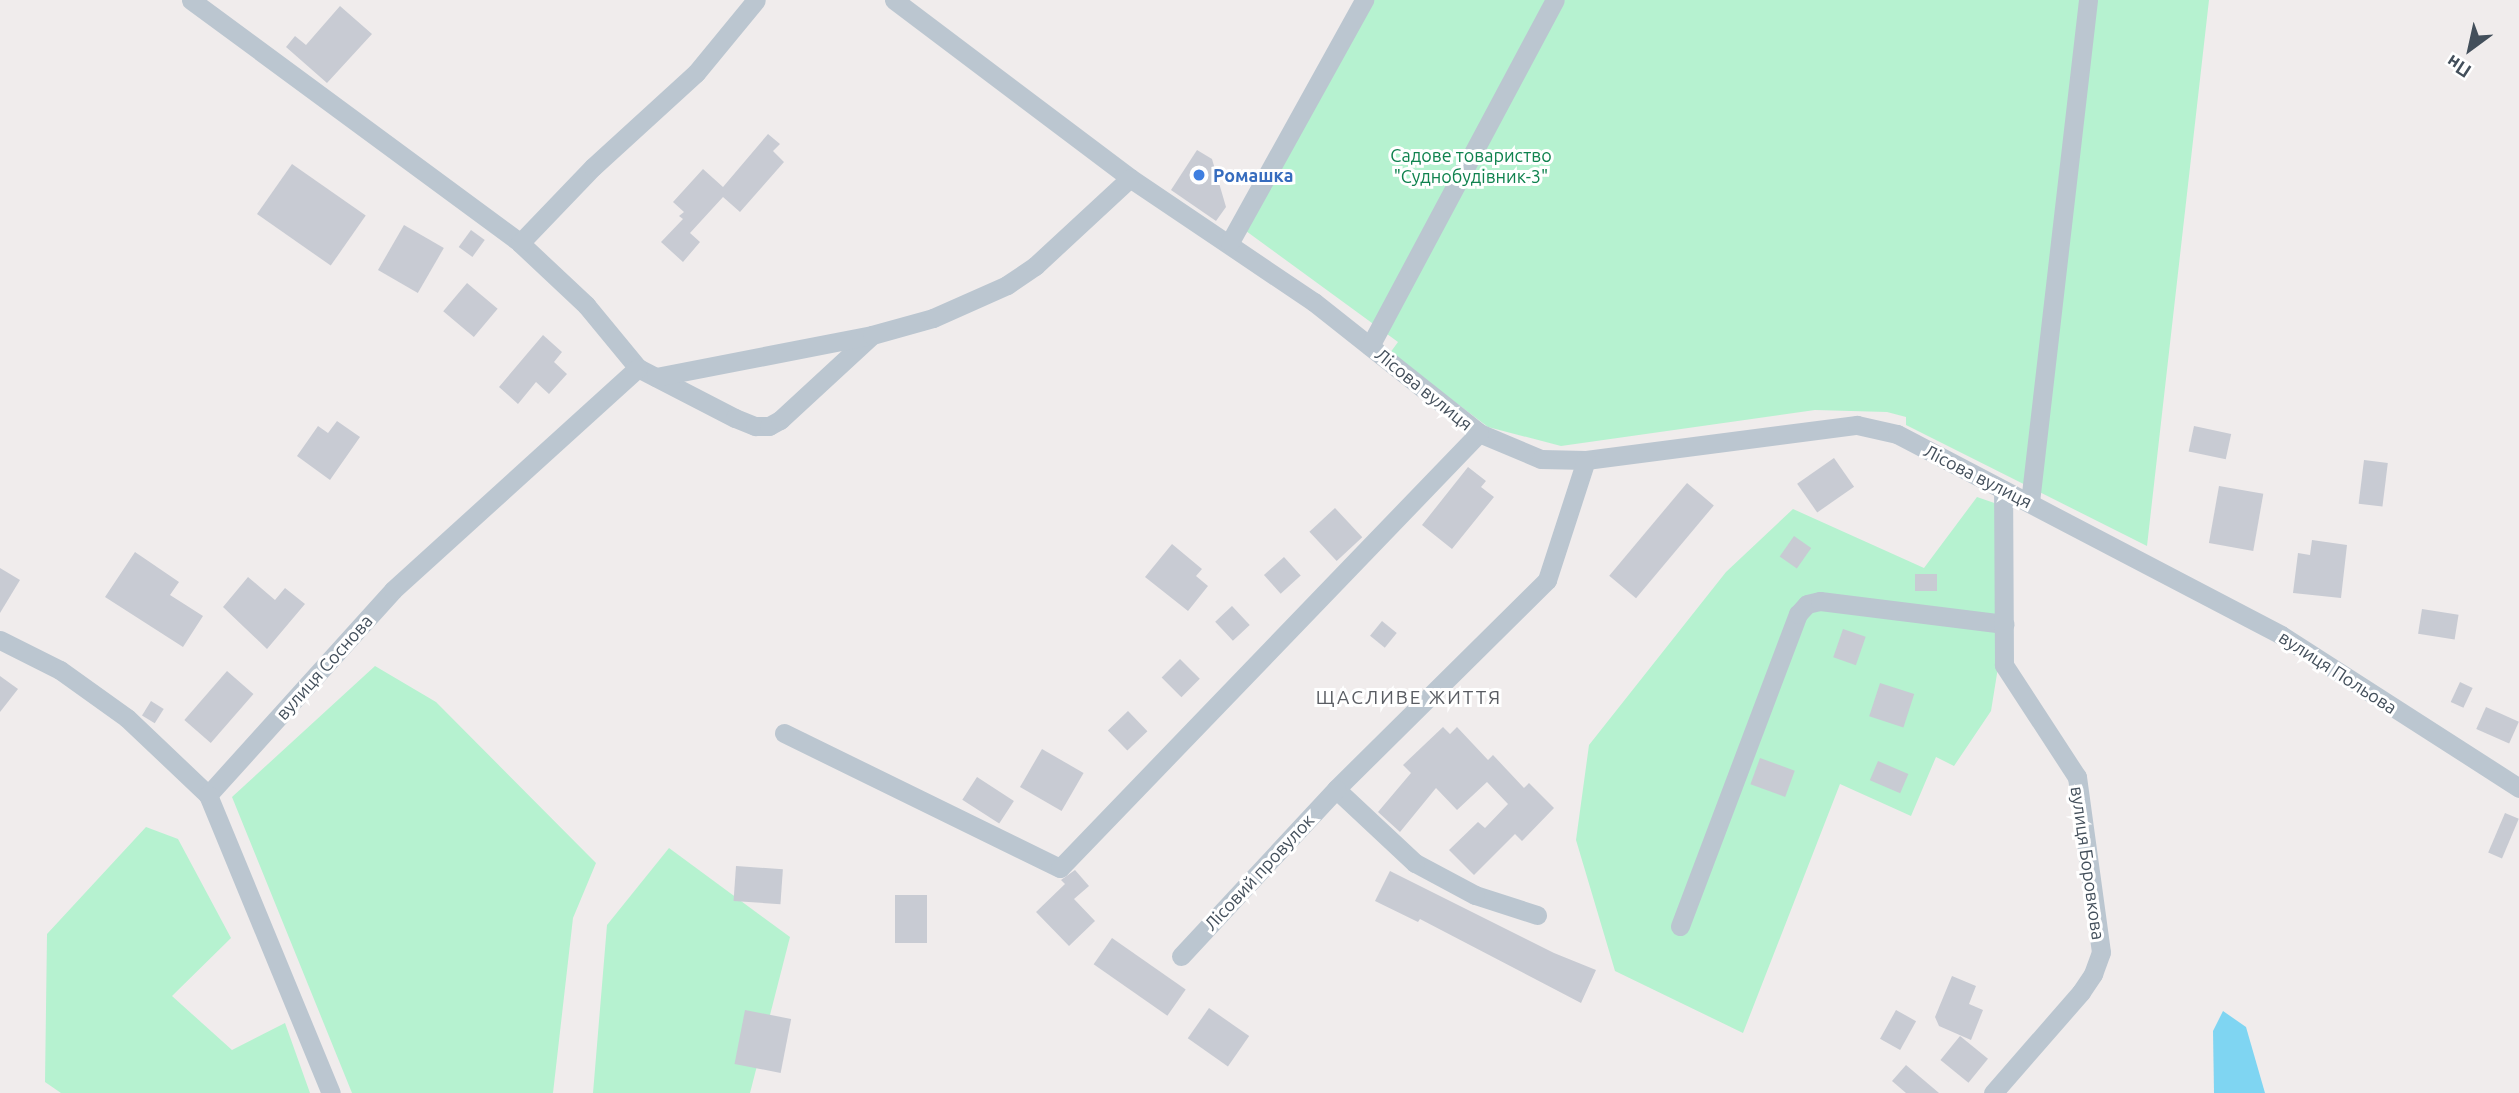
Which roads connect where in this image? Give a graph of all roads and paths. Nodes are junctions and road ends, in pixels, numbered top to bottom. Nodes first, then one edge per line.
1 (191, 0) edge
2 (756, 0) edge
3 (894, 0) edge
4 (1364, 0) edge
5 (1555, 0) edge
6 (2088, 0) edge
7 (1130, 178) junction
8 (520, 243) junction
9 (1230, 243) junction
10 (872, 335) junction
11 (1370, 346) junction
12 (647, 373) junction
13 (1479, 433) junction
14 (1586, 460) junction
15 (2003, 490) junction
16 (2030, 502) junction
17 (2152, 565) joint
18 (2005, 624) junction
19 (0, 640) edge
20 (784, 733) dead end
21 (2519, 788) edge
22 (1336, 789) junction
23 (208, 795) junction
24 (1060, 868) junction
25 (1046, 883) dead end
26 (1537, 915) dead end
27 (1680, 926) dead end
28 (1181, 956) dead end
29 (331, 1093) edge
30 (1993, 1093) edge

1 - 8 street
2 - 8 street
3 - 7 street, Лісова вулиця
4 - 9 street
5 - 11 street
6 - 16 street
7 - 9 street, Лісова вулиця
7 - 10 street
8 - 12 street
9 - 11 street, Лісова вулиця
10 - 12 street
10 - 12 street
11 - 13 street, Лісова вулиця
12 - 23 street, вулиця Соснова
13 - 14 street, Лісова вулиця
13 - 24 street
14 - 15 street, Лісова вулиця
14 - 22 street, Лісовий провулок
15 - 16 street, Лісова вулиця
15 - 18 street, вулиця Боровкова
16 - 17 street, Лісова вулиця
17 - 21 street, вулиця Польова
18 - 27 street
18 - 30 street, вулиця Боровкова
19 - 23 street
20 - 24 street
22 - 26 street
22 - 28 street, Лісовий провулок
23 - 29 street
24 - 25 street

